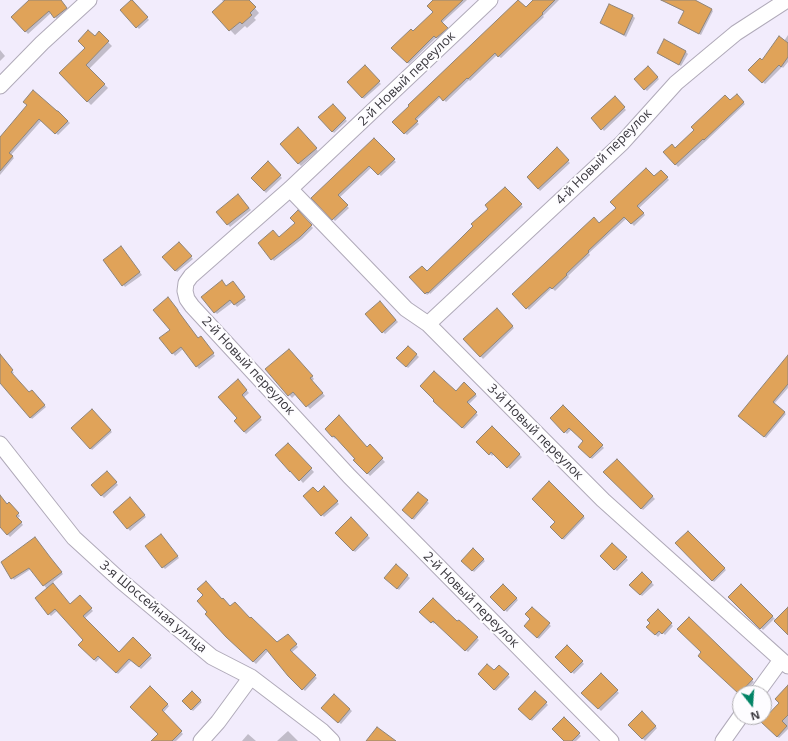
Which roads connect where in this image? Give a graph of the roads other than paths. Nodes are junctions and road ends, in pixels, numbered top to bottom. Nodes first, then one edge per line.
1 (89, 0) edge
2 (490, 0) edge
3 (786, 0) edge
4 (0, 86) edge
5 (290, 189) junction
6 (428, 324) junction
7 (0, 444) edge
8 (785, 663) edge
9 (251, 678) junction
10 (764, 685) edge
11 (734, 725) edge
12 (200, 741) edge
13 (332, 741) edge
14 (611, 741) edge
15 (723, 741) edge

1 - 4 street
2 - 5 street, 2-й Новый переулок
3 - 6 street, 4-й Новый переулок
5 - 6 street, 3-й Новый переулок
5 - 14 street, 2-й Новый переулок
6 - 8 street, 3-й Новый переулок
7 - 9 street, 3-я Шоссейная улица
8 - 10 street
9 - 12 street
9 - 13 street, 3-я Шоссейная улица
11 - 15 street

